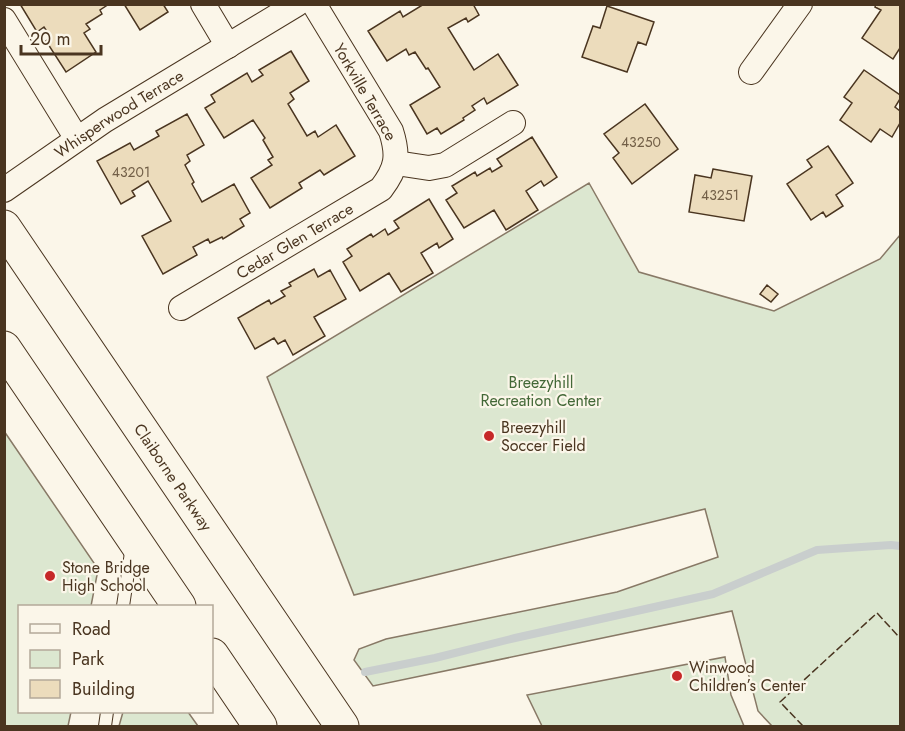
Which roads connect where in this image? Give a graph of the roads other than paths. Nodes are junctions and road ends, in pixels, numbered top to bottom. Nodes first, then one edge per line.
1 (204, 4) edge
2 (297, 4) edge
3 (314, 4) edge
4 (800, 4) edge
5 (4, 20) edge
6 (228, 46) junction
7 (752, 72) dead end
8 (513, 123) dead end
9 (77, 139) junction
10 (396, 163) junction
11 (4, 190) edge
12 (4, 227) edge
13 (181, 308) dead end
14 (4, 348) edge
15 (133, 539) junction
16 (123, 605) edge
17 (178, 605) edge
18 (215, 664) edge
19 (260, 726) edge
20 (342, 726) edge

1 - 6 street
2 - 6 street, Whisperwood Terrace
3 - 10 street, Yorkville Terrace
4 - 7 street
5 - 9 street
6 - 9 street, Whisperwood Terrace
8 - 10 street, Yorkville Terrace
9 - 11 street, Whisperwood Terrace
10 - 13 street, Cedar Glen Terrace
12 - 20 main road, Claiborne Parkway
14 - 15 main road
15 - 16 lane
15 - 17 main road
18 - 19 main road

